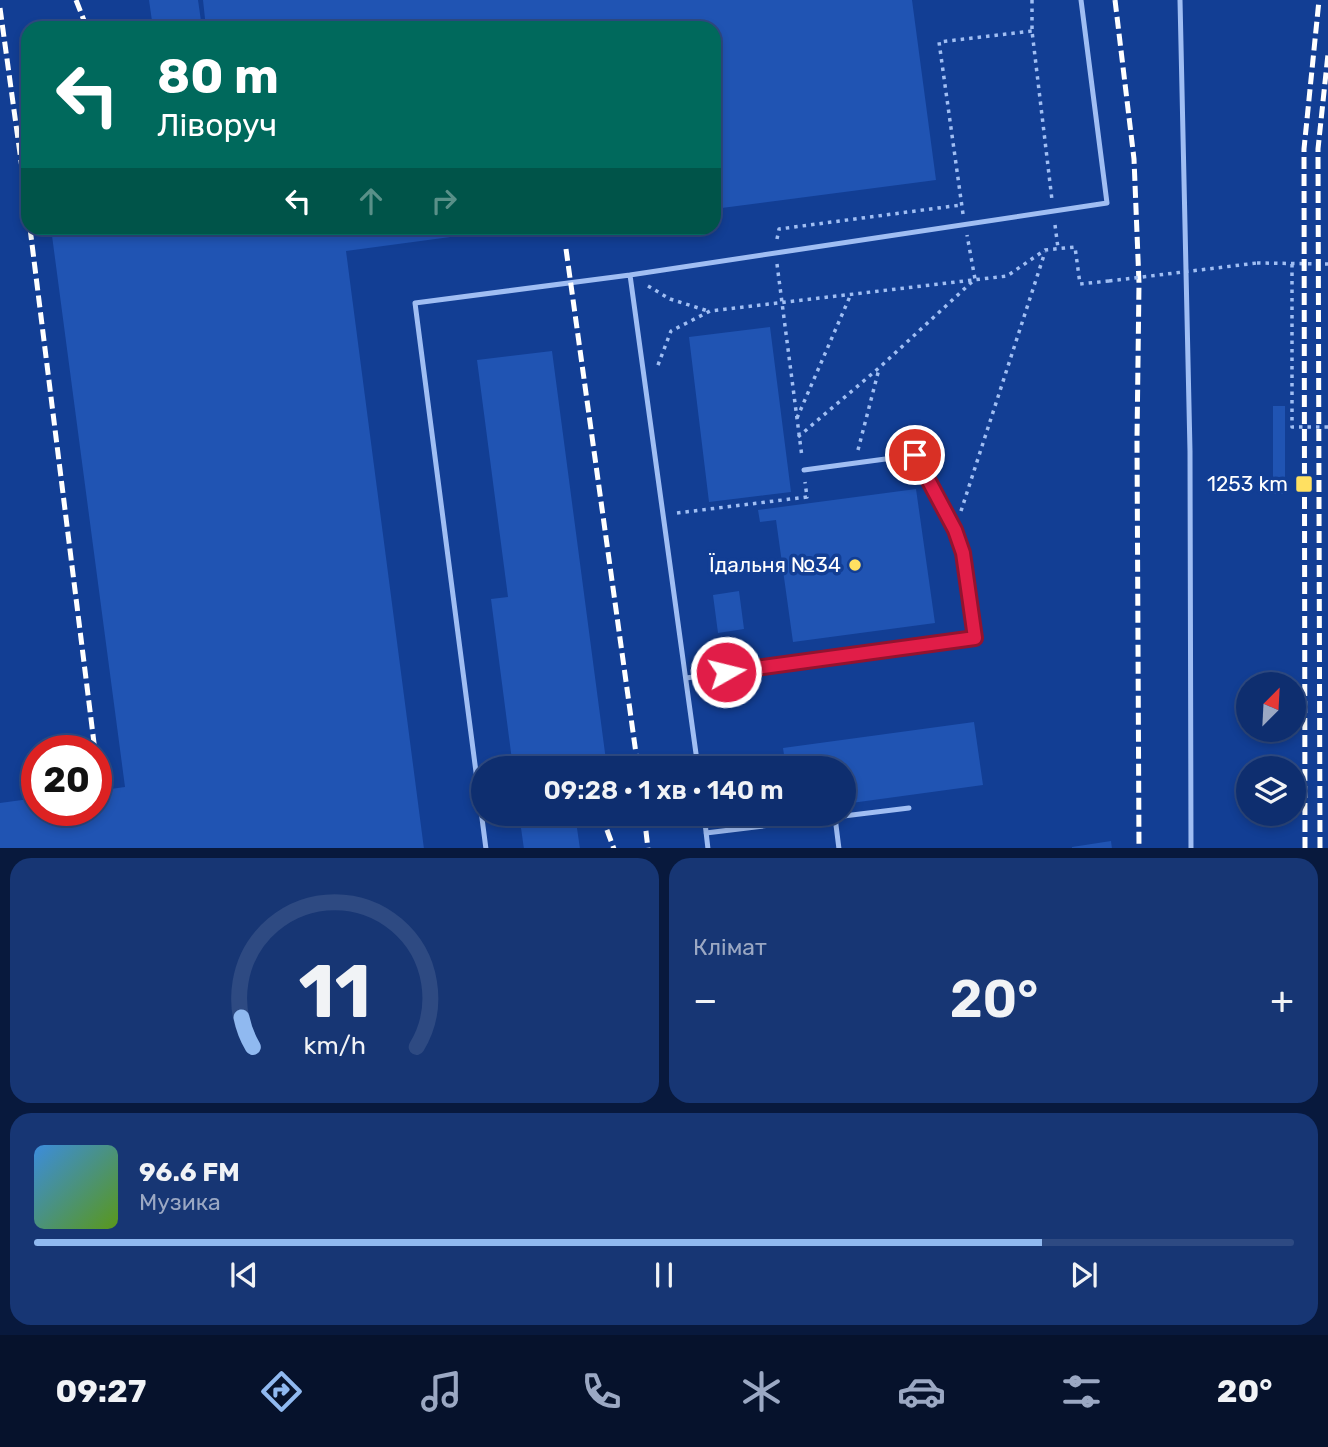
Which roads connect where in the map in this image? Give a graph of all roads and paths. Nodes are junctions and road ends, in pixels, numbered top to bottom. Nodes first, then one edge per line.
1 (1032, 0) edge
2 (1081, 0) edge
3 (1180, 0) edge
4 (1032, 31) junction
5 (961, 205) junction
6 (1054, 211) junction
7 (965, 225) junction
8 (779, 229) dead end
9 (1058, 249) junction
10 (1045, 250) junction
11 (775, 253) junction
12 (1292, 264) junction
13 (1328, 264) edge
14 (630, 275) junction
15 (975, 279) junction
16 (852, 294) junction
17 (782, 302) junction
18 (710, 311) junction
19 (658, 364) dead end
20 (880, 367) junction
21 (796, 420) junction
22 (1328, 428) edge
23 (798, 436) junction
24 (855, 464) junction
25 (804, 470) junction
26 (677, 513) dead end
27 (955, 530) junction
28 (687, 678) junction
29 (697, 756) edge
30 (909, 808) dead end
31 (856, 814) edge
32 (705, 826) edge
33 (762, 826) edge
34 (836, 826) edge
35 (706, 833) junction
36 (486, 848) edge
37 (708, 848) edge
38 (839, 848) edge
39 (1191, 848) edge

1 - 4 path
2 - 6 lane
3 - 39 lane
4 - 5 path
4 - 6 path
5 - 7 path
5 - 8 path
6 - 7 lane
6 - 9 path
7 - 11 lane
7 - 15 path
9 - 10 path
9 - 12 path, bridge
10 - 15 path
10 - 27 path
11 - 14 lane
11 - 17 path
12 - 13 path
12 - 22 path
14 - 18 path
14 - 28 lane
14 - 36 lane
15 - 16 path
15 - 20 path
16 - 17 path
16 - 21 path
17 - 18 path
17 - 21 path
18 - 19 path
20 - 23 path
20 - 24 path
21 - 23 path
23 - 25 path
24 - 25 lane
24 - 27 lane
25 - 26 path
27 - 28 lane
28 - 29 lane
30 - 31 lane
32 - 35 lane
33 - 35 lane
34 - 38 lane
35 - 37 lane

